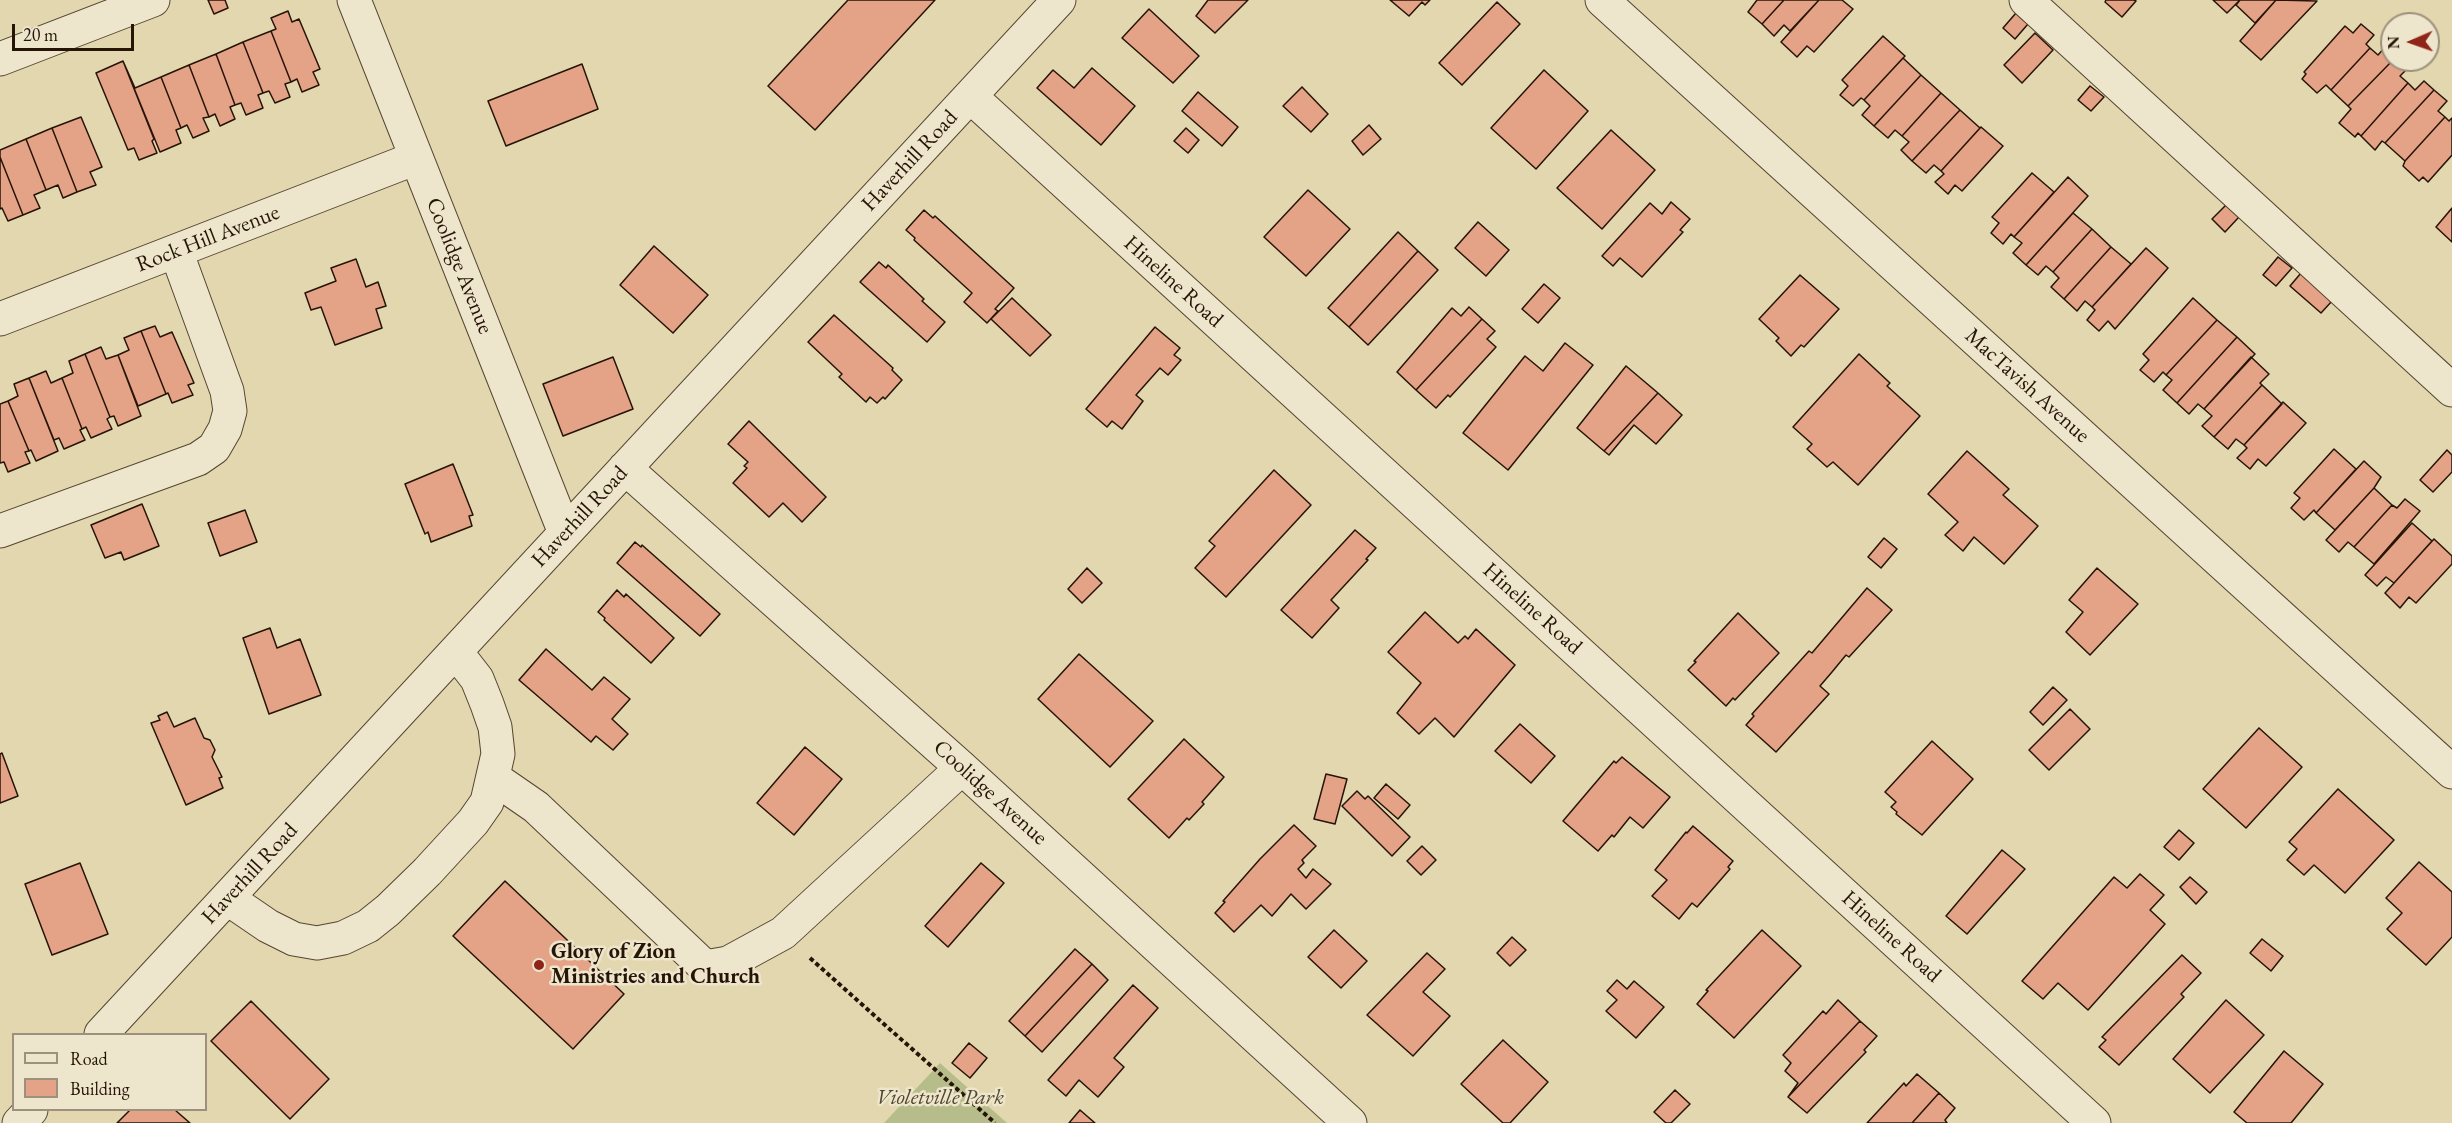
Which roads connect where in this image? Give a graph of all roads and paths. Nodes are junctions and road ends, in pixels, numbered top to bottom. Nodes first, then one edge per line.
1 (153, 0) edge
2 (354, 0) edge
3 (1059, 0) edge
4 (1602, 0) edge
5 (2026, 0) edge
6 (0, 59) edge
7 (970, 96) junction
8 (416, 158) junction
9 (176, 251) junction
10 (0, 320) edge
11 (2452, 390) edge
12 (625, 468) junction
13 (0, 531) edge
14 (565, 533) junction
15 (456, 652) junction
16 (962, 768) junction
17 (2452, 772) edge
18 (494, 778) junction
19 (227, 898) junction
20 (783, 933) junction
21 (103, 1033) edge
22 (30, 1111) edge
23 (19, 1123) edge
24 (995, 1123) edge
25 (1350, 1123) edge
26 (2094, 1123) edge

1 - 6 street
2 - 8 street, Coolidge Avenue
3 - 7 street, Haverhill Road
4 - 17 street, MacTavish Avenue
5 - 11 street
7 - 12 street, Haverhill Road
7 - 26 street, Hineline Road
8 - 9 street, Rock Hill Avenue
8 - 14 street, Coolidge Avenue
9 - 10 street, Rock Hill Avenue
9 - 13 street
12 - 14 street, Haverhill Road
12 - 16 street, Coolidge Avenue
14 - 15 street, Haverhill Road
15 - 18 street
15 - 19 street, Haverhill Road
16 - 20 street
16 - 25 street, Coolidge Avenue
18 - 19 street
18 - 20 street
19 - 21 street, Haverhill Road
20 - 24 path
22 - 23 street

